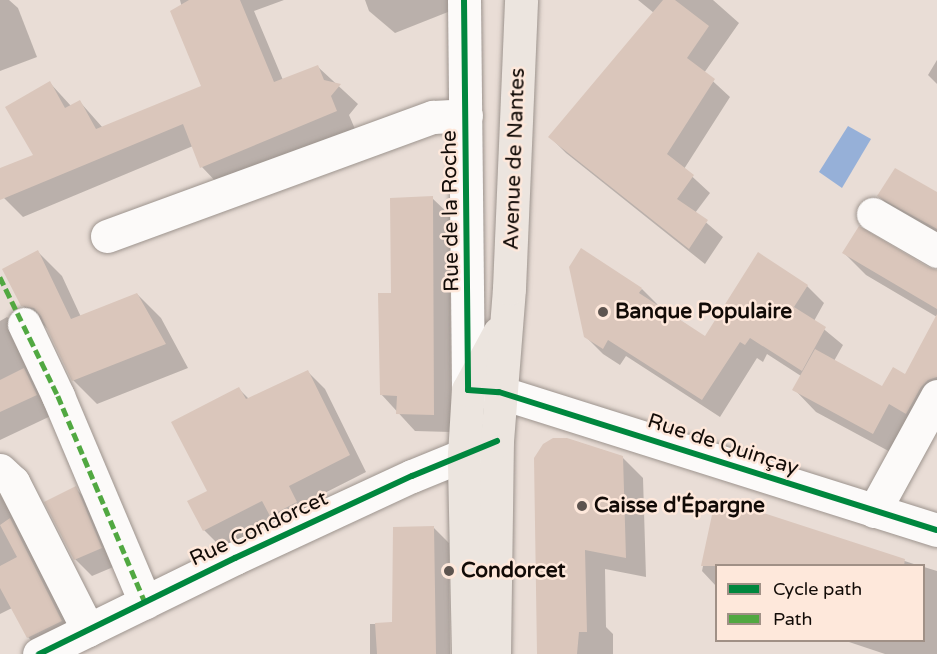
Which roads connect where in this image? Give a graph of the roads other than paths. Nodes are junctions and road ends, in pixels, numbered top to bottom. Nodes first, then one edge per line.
1 (464, 0) edge
2 (521, 0) edge
3 (466, 115) junction
4 (873, 214) dead end
5 (107, 236) dead end
6 (937, 251) edge
7 (24, 324) dead end
8 (483, 391) junction
9 (937, 396) edge
10 (496, 441) junction
11 (464, 455) junction
12 (0, 470) edge
13 (874, 511) junction
14 (937, 530) edge
15 (145, 602) junction
16 (88, 630) junction
17 (39, 654) edge
18 (468, 654) edge
19 (494, 654) edge

1 - 3 street, Rue de la Roche
2 - 8 main road, Avenue de Nantes
3 - 5 street
3 - 8 street, Rue de la Roche
4 - 6 street
7 - 15 street
8 - 10 main road, Avenue de Nantes
8 - 11 main road, Avenue de Nantes
8 - 13 street, Rue de Quinçay
9 - 13 street
10 - 11 street, Rue Condorcet
10 - 19 main road, Avenue de Nantes
11 - 15 street, Rue Condorcet
11 - 18 main road, Avenue de Nantes
12 - 16 street
13 - 14 street, Rue de Quinçay
15 - 16 street, Rue Condorcet
16 - 17 street, Rue Condorcet

